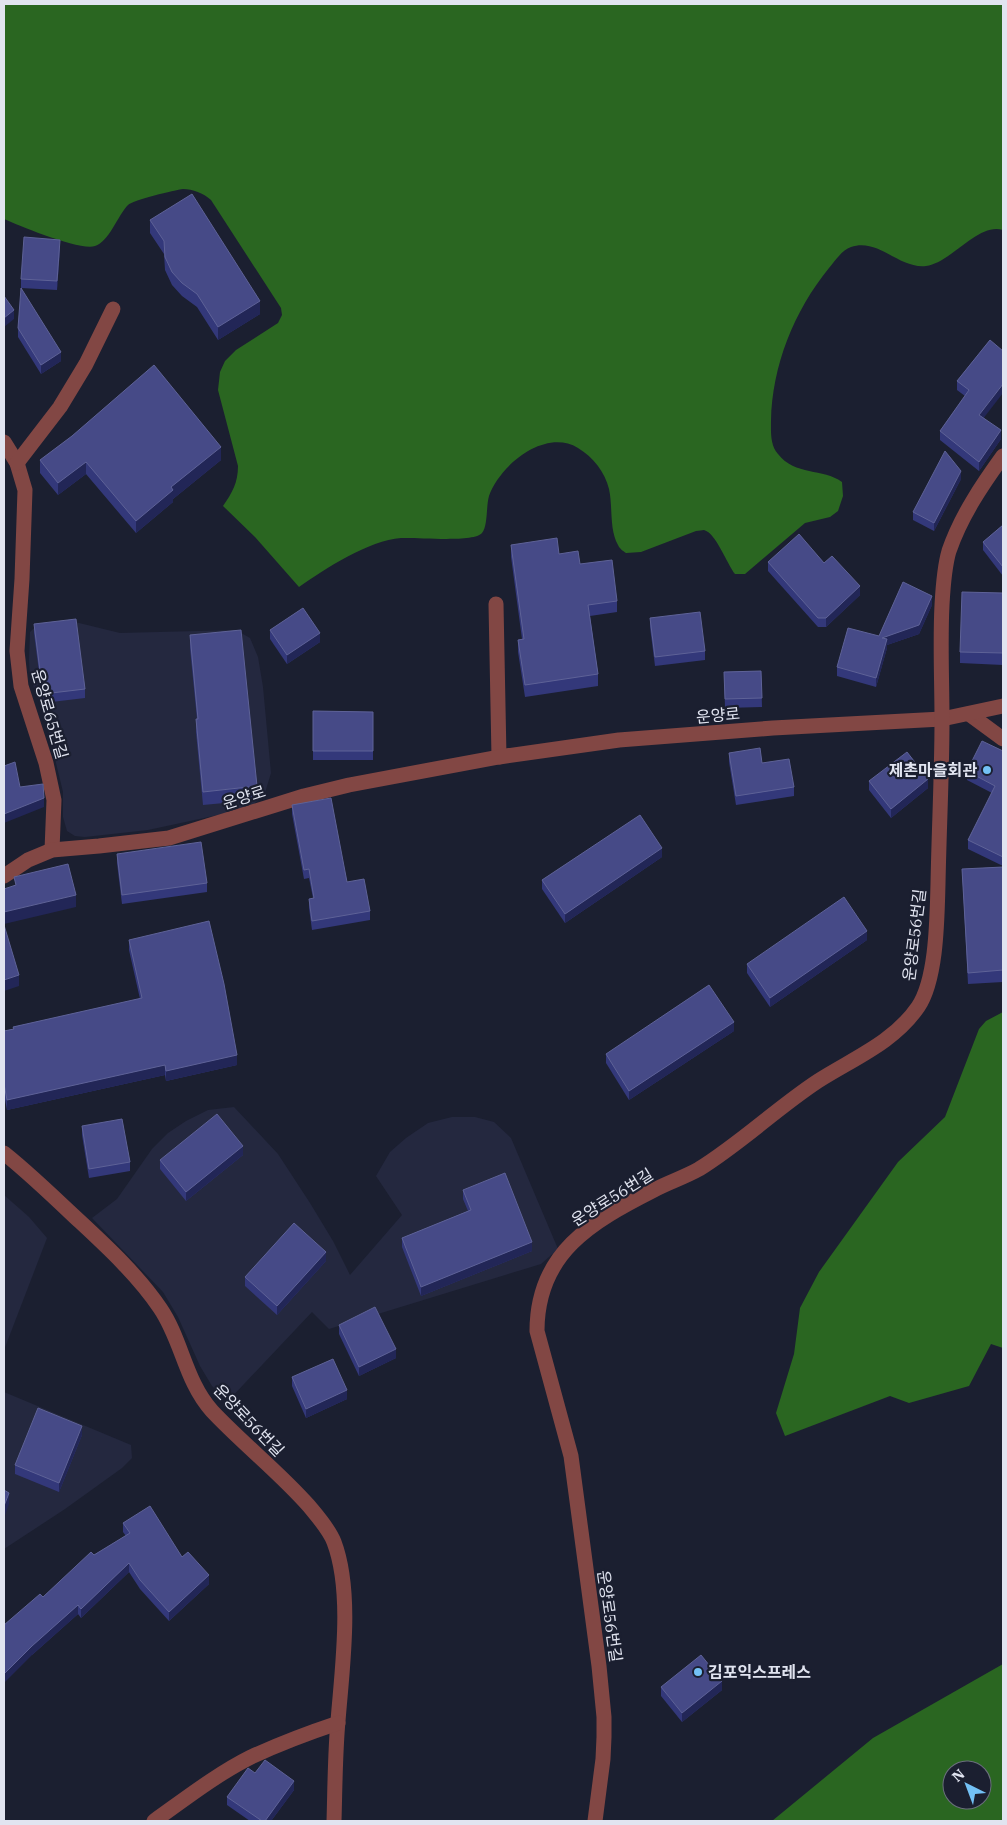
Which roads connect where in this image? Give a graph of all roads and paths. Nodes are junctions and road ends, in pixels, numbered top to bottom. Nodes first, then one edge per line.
1 (113, 309) dead end
2 (4, 442) edge
3 (1003, 456) edge
4 (16, 463) junction
5 (496, 604) dead end
6 (1003, 706) edge
7 (969, 714) junction
8 (942, 719) junction
9 (1003, 739) edge
10 (498, 757) junction
11 (52, 850) junction
12 (4, 876) edge
13 (4, 1153) edge
14 (338, 1723) junction
15 (154, 1821) edge
16 (334, 1821) edge
17 (595, 1821) edge

1 - 4 street
2 - 4 street, 운양로65번길
3 - 8 street
4 - 11 street, 운양로65번길
5 - 10 street
6 - 7 street, 운양로
7 - 8 street, 운양로
7 - 9 street
8 - 10 street, 운양로
8 - 17 street, 운양로56번길
10 - 11 street, 운양로
11 - 12 street, 운양로
13 - 14 street, 운양로56번길
14 - 15 street
14 - 16 street, 운양로56번길

